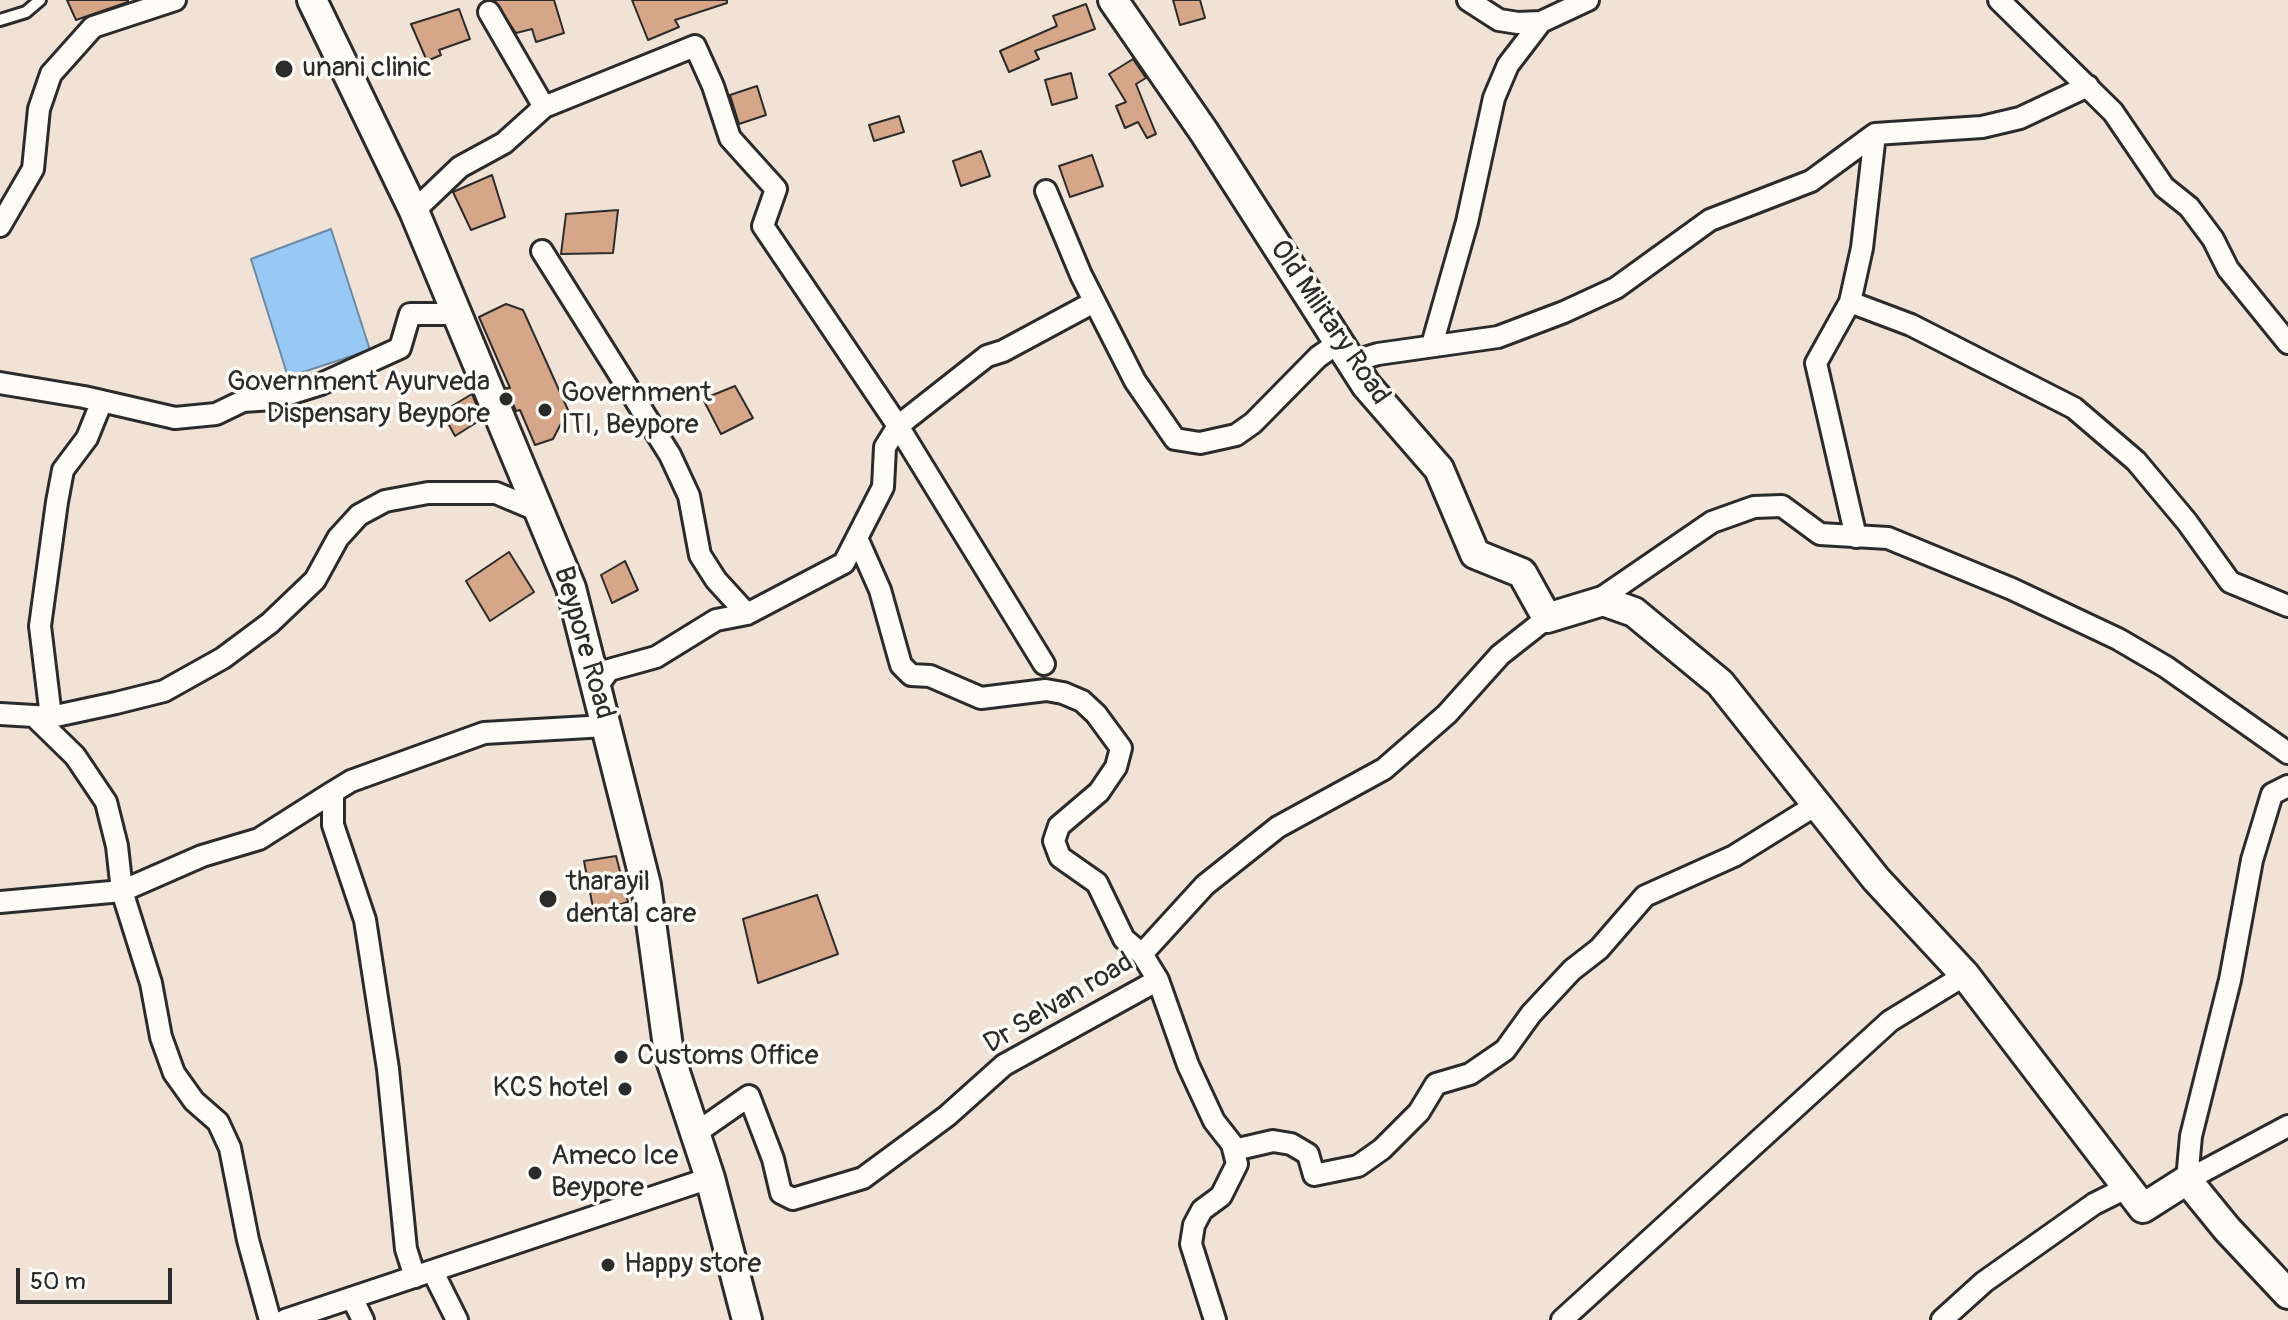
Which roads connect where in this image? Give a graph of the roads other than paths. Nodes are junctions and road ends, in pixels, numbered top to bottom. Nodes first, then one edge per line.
1 (40, 0) edge
2 (175, 0) edge
3 (312, 0) edge
4 (1113, 0) edge
5 (1468, 0) edge
6 (1588, 0) edge
7 (1999, 0) edge
8 (489, 12) dead end
9 (0, 20) edge
10 (1541, 22) junction
11 (2088, 86) junction
12 (544, 107) junction
13 (1875, 134) junction
14 (1046, 191) dead end
15 (414, 211) junction
16 (0, 226) edge
17 (542, 251) dead end
18 (1094, 302) junction
19 (1850, 302) junction
20 (457, 314) junction
21 (2288, 343) edge
22 (1432, 345) junction
23 (1345, 353) junction
24 (0, 383) edge
25 (102, 401) junction
26 (898, 426) junction
27 (539, 511) junction
28 (1856, 537) junction
29 (857, 538) junction
30 (1597, 603) junction
31 (2288, 606) edge
32 (747, 614) junction
33 (1547, 618) junction
34 (1044, 664) dead end
35 (0, 714) edge
36 (42, 716) junction
37 (605, 722) junction
38 (2288, 753) edge
39 (2288, 786) edge
40 (333, 792) junction
41 (1816, 805) junction
42 (122, 891) junction
43 (0, 902) edge
44 (1142, 954) junction
45 (1965, 975) junction
46 (1158, 980) junction
47 (2288, 1126) edge
48 (696, 1133) junction
49 (1234, 1150) junction
50 (710, 1178) junction
51 (2187, 1180) junction
52 (2128, 1187) junction
53 (424, 1274) junction
54 (2288, 1294) edge
55 (352, 1298) junction
56 (1211, 1311) edge
57 (1193, 1319) edge
58 (270, 1320) edge
59 (285, 1320) edge
60 (363, 1320) edge
61 (457, 1320) edge
62 (747, 1320) edge
63 (1562, 1320) edge
64 (1942, 1320) edge

1 - 9 lane
2 - 16 street
3 - 15 main road, Beypore Road
4 - 23 main road, Old Military Road
5 - 10 street
6 - 10 street
7 - 11 street
8 - 12 street
10 - 22 street
11 - 13 street
11 - 21 street
12 - 15 street
12 - 26 street
13 - 19 street
13 - 22 street
14 - 18 street
15 - 20 main road, Beypore Road
17 - 32 street
18 - 23 street
18 - 26 street
19 - 28 street
19 - 31 street
20 - 25 street
20 - 27 main road, Beypore Road
22 - 23 street
23 - 33 main road, Old Military Road
24 - 25 street
25 - 36 street
26 - 29 street
26 - 34 street
27 - 36 street
27 - 37 main road, Beypore Road
28 - 30 street
28 - 38 street
29 - 32 street
29 - 44 street
30 - 33 main road
30 - 41 main road
32 - 37 street
33 - 44 street, Dr Selvan road
35 - 36 street
36 - 42 street
37 - 40 street
37 - 48 main road, Beypore Road
39 - 51 street
40 - 42 street
40 - 53 street
41 - 45 main road
41 - 49 street
42 - 43 street
42 - 58 street
44 - 46 street, Dr Selvan road
45 - 52 main road
45 - 63 street
46 - 48 street, Dr Selvan road
46 - 49 street
47 - 51 street
48 - 50 main road, Beypore Road
49 - 56 street
50 - 53 street
50 - 62 main road, Beypore Road
51 - 52 main road
51 - 54 main road
52 - 64 street
53 - 55 street
53 - 61 street
55 - 59 street
55 - 60 street
56 - 57 street

